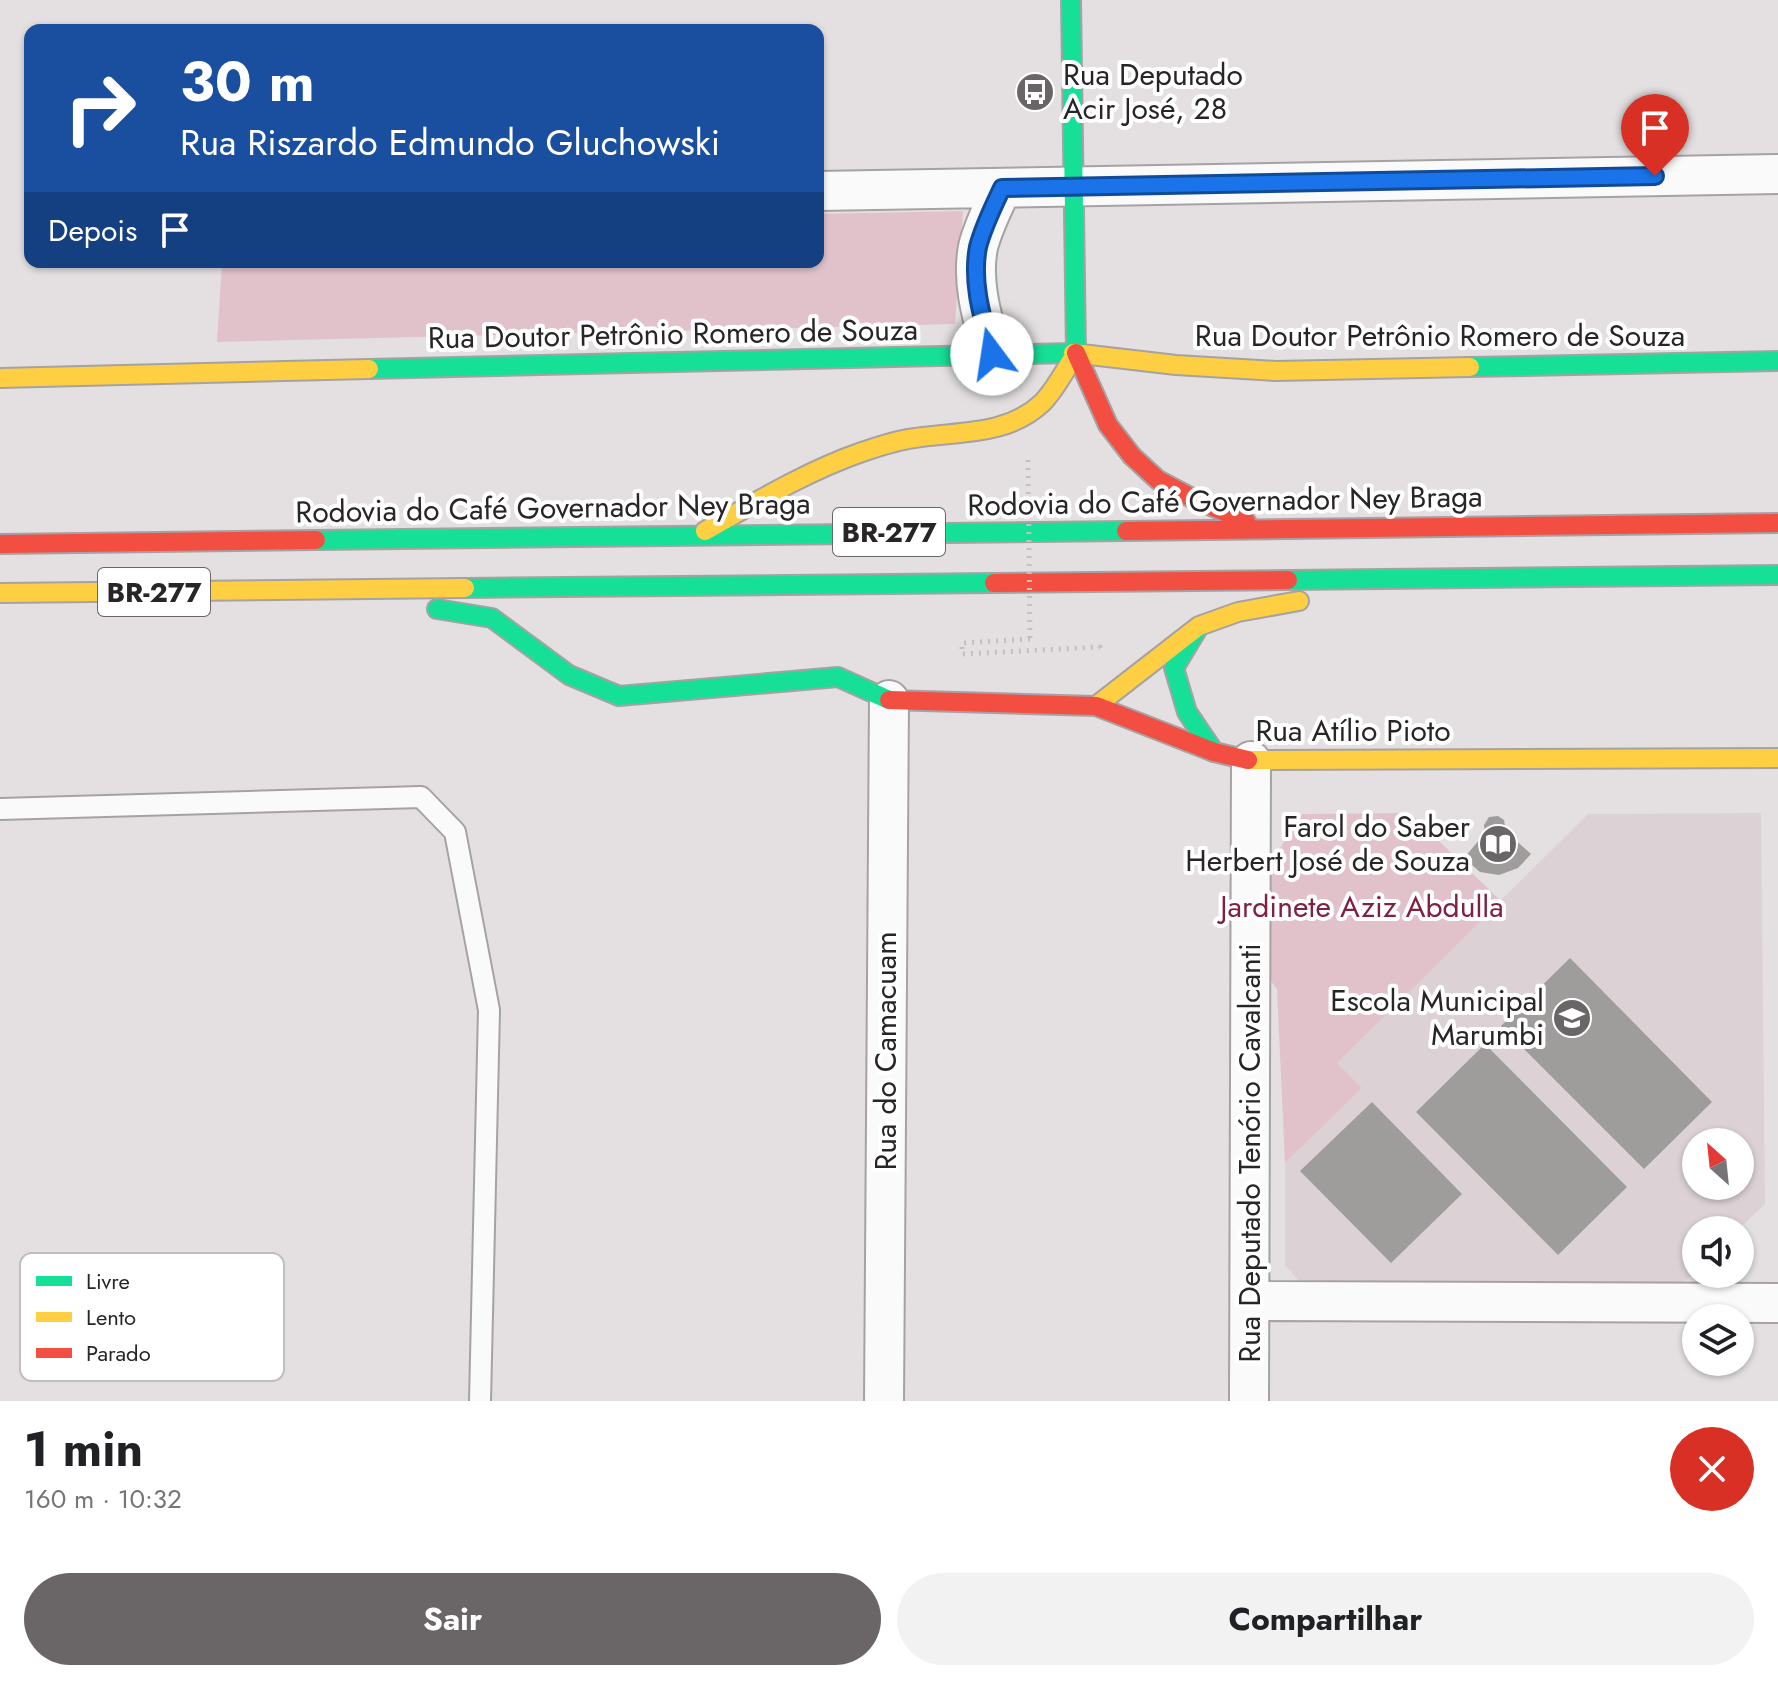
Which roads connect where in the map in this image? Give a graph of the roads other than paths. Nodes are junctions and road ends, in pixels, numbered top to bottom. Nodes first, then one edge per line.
1 (1071, 0) edge
2 (1778, 174) edge
3 (1073, 186) junction
4 (1002, 188) junction
5 (824, 191) edge
6 (1076, 353) junction
7 (992, 354) junction
8 (1778, 361) edge
9 (0, 378) edge
10 (1778, 523) edge
11 (1263, 528) junction
12 (699, 534) junction
13 (0, 544) edge
14 (1778, 575) edge
15 (1417, 580) junction
16 (308, 590) junction
17 (0, 593) edge
18 (1199, 626) junction
19 (889, 700) junction
20 (1096, 706) junction
21 (1214, 752) junction
22 (1778, 758) edge
23 (1251, 761) junction
24 (0, 809) edge
25 (1250, 1301) junction
26 (1778, 1303) edge
27 (480, 1401) edge
28 (884, 1401) edge
29 (1249, 1401) edge

1 - 3 main road
2 - 3 street
3 - 4 street
3 - 6 main road
4 - 5 street
4 - 7 street
6 - 7 main road, Rua Doutor Petrônio Romero de Souza
6 - 8 main road, Rua Doutor Petrônio Romero de Souza
6 - 11 main road
6 - 12 main road
7 - 9 main road, Rua Doutor Petrônio Romero de Souza
10 - 11 main road, Rodovia do Café Governador Ney Braga / BR-277
11 - 12 main road, Rodovia do Café Governador Ney Braga / BR-277
12 - 13 main road, Rodovia do Café Governador Ney Braga / BR-277
14 - 15 main road, BR-277
15 - 16 main road, BR-277
15 - 18 main road
16 - 17 main road, BR-277
16 - 19 main road
18 - 20 main road
18 - 21 main road
19 - 20 main road, Rua Atílio Pioto
19 - 28 street, Rua do Camacuam
20 - 21 main road, Rua Atílio Pioto
21 - 23 main road, Rua Atílio Pioto
22 - 23 main road, Rua Atílio Pioto
23 - 25 street, Rua Deputado Tenório Cavalcanti
24 - 27 lane
25 - 26 street
25 - 29 street, Rua Deputado Tenório Cavalcanti

